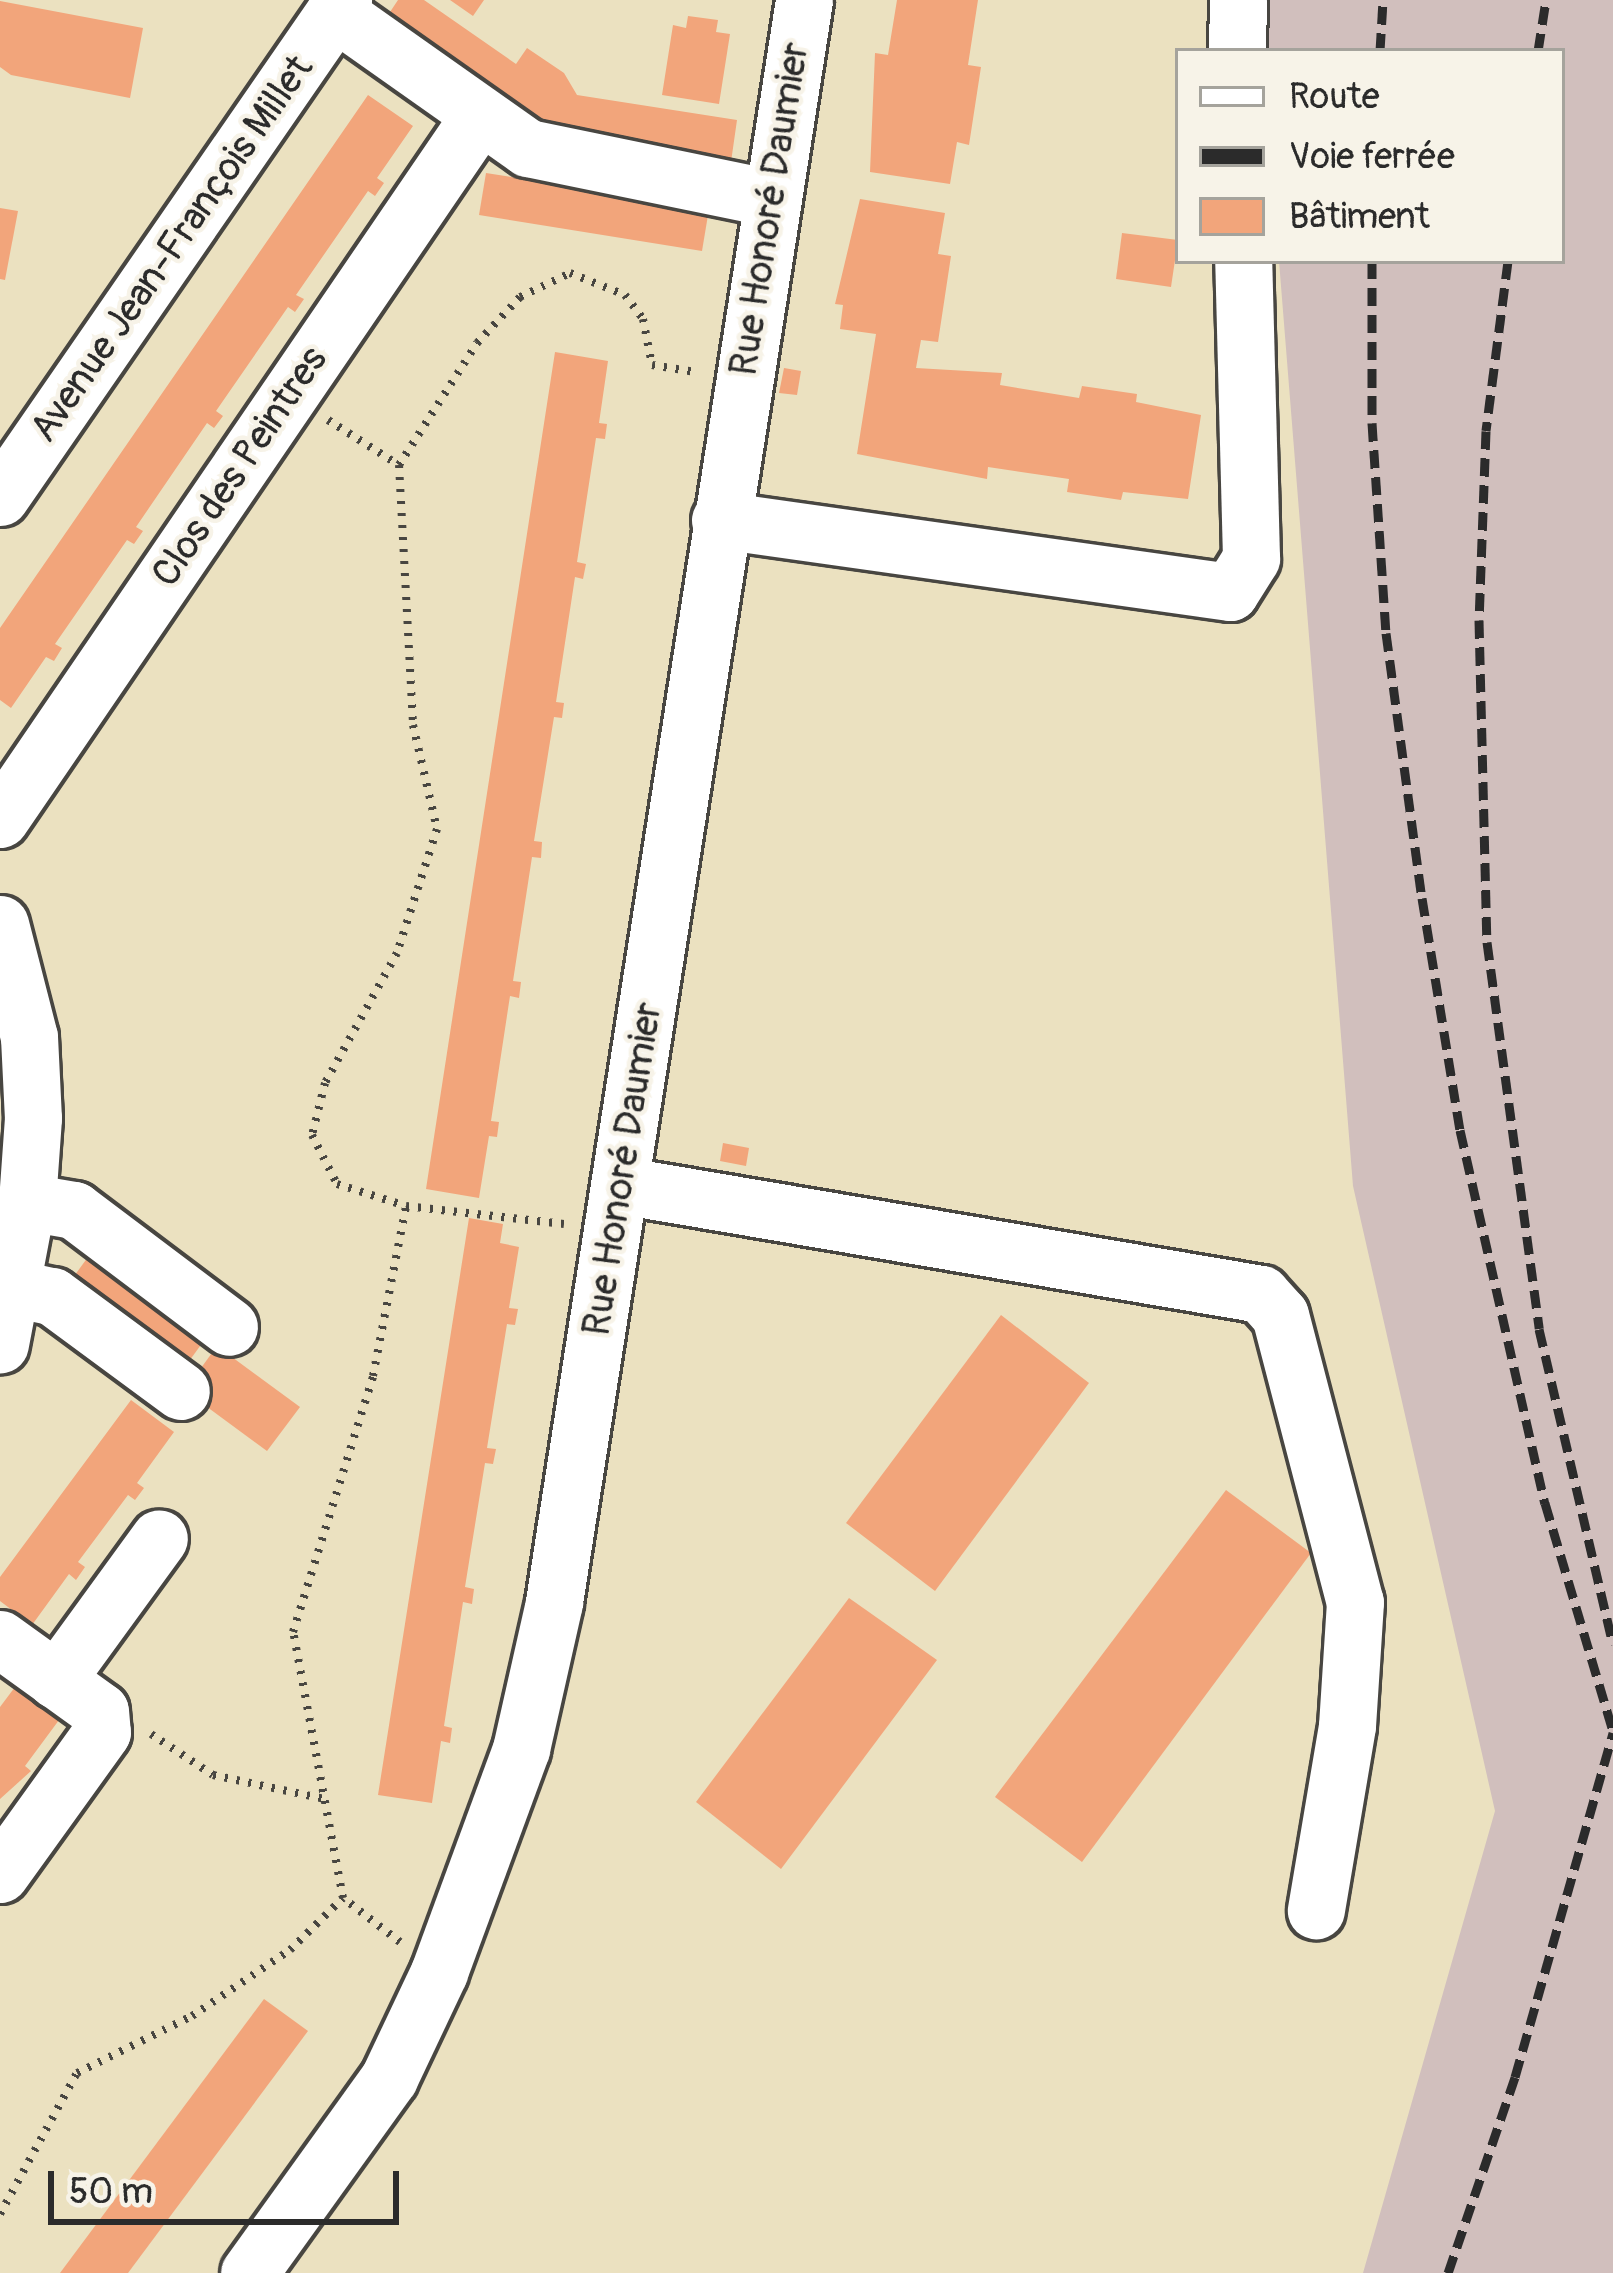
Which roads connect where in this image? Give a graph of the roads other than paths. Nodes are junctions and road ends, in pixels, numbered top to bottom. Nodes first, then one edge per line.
1 (804, 0) edge
2 (1238, 0) edge
3 (339, 6) edge
4 (1237, 48) edge
5 (480, 115) junction
6 (772, 198) junction
7 (1244, 264) edge
8 (0, 497) edge
9 (720, 520) junction
10 (0, 819) edge
11 (0, 925) edge
12 (28, 1202) junction
13 (617, 1207) junction
14 (13, 1288) junction
15 (230, 1327) dead end
16 (0, 1344) edge
17 (181, 1391) dead end
18 (159, 1538) dead end
19 (0, 1640) edge
20 (78, 1696) junction
21 (0, 1874) edge
22 (1316, 1910) dead end
23 (249, 2273) edge

1 - 6 street, Rue Honoré Daumier
2 - 4 street
3 - 5 street
3 - 8 street, Avenue Jean-François Millet
5 - 6 street
5 - 10 street, Clos des Peintres
6 - 9 street, Rue Honoré Daumier
7 - 9 street
9 - 13 street, Rue Honoré Daumier
11 - 12 street
12 - 14 street
12 - 15 street
13 - 22 street
13 - 23 street, Rue Honoré Daumier
14 - 16 street
14 - 17 street
18 - 20 street
19 - 20 street
20 - 21 street

